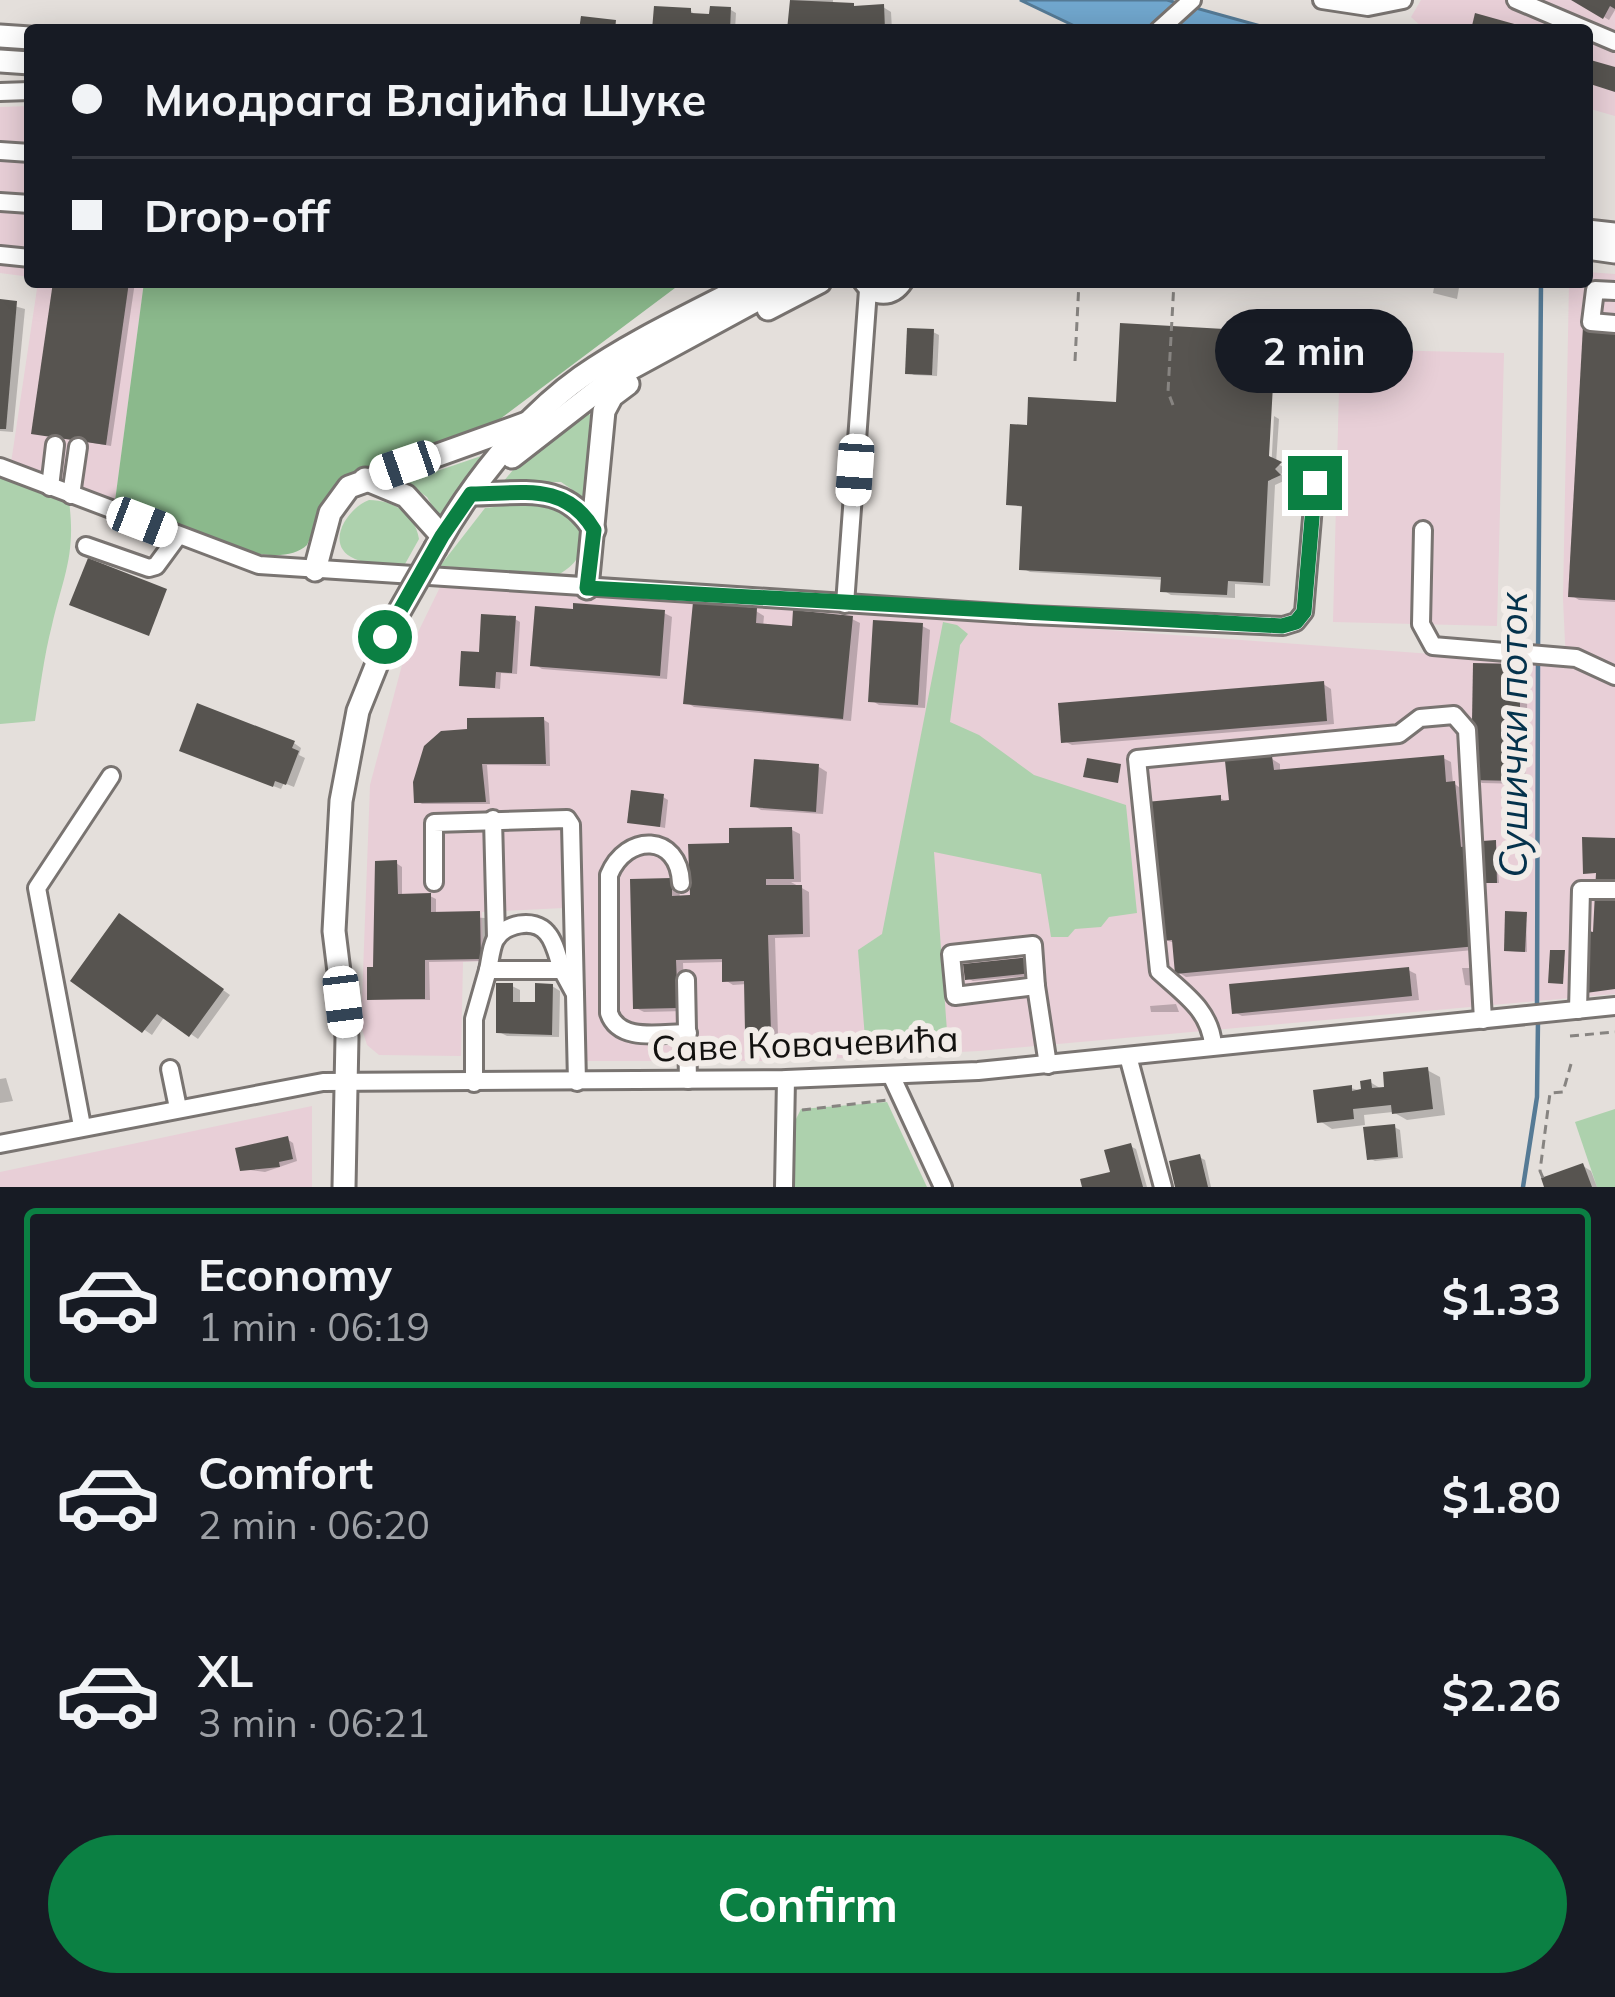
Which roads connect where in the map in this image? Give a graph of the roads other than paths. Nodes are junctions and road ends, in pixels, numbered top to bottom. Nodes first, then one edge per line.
1 (1322, 0) edge
2 (1402, 0) edge
3 (1516, 0) edge
4 (1573, 24) edge
5 (742, 288) edge
6 (779, 288) edge
7 (808, 288) edge
8 (865, 288) edge
9 (871, 288) edge
10 (898, 288) edge
11 (1615, 291) edge
12 (1615, 324) edge
13 (710, 325) junction
14 (688, 337) junction
15 (528, 423) junction
16 (55, 445) dead end
17 (78, 447) dead end
18 (0, 467) edge
19 (364, 479) junction
20 (1315, 483) dead end
21 (50, 487) junction
22 (478, 487) junction
23 (71, 495) junction
24 (594, 530) junction
25 (1423, 530) dead end
26 (178, 536) junction
27 (439, 542) junction
28 (86, 546) dead end
29 (314, 570) junction
30 (587, 588) junction
31 (845, 604) junction
32 (1615, 676) edge
33 (111, 776) dead end
34 (493, 819) junction
35 (434, 882) dead end
36 (682, 884) dead end
37 (1615, 890) edge
38 (496, 938) junction
39 (488, 970) junction
40 (562, 970) junction
41 (686, 980) dead end
42 (1036, 986) junction
43 (575, 994) junction
44 (1615, 1006) edge
45 (1571, 1011) junction
46 (1483, 1020) junction
47 (688, 1033) junction
48 (1213, 1045) junction
49 (1128, 1056) junction
50 (1048, 1065) junction
51 (170, 1070) dead end
52 (891, 1075) junction
53 (786, 1079) junction
54 (688, 1080) junction
55 (347, 1081) junction
56 (577, 1082) junction
57 (474, 1083) junction
58 (178, 1108) junction
59 (82, 1126) junction
60 (0, 1144) edge
61 (344, 1187) edge
62 (784, 1187) edge
63 (943, 1187) edge
64 (1163, 1187) edge

1 - 2 street
3 - 4 street
5 - 15 main road
6 - 13 main road
7 - 13 main road
8 - 31 street
9 - 10 street
11 - 12 street
13 - 14 main road
14 - 22 main road
14 - 24 main road
15 - 19 main road
15 - 22 main road
16 - 21 street
17 - 23 street
18 - 21 street
19 - 27 main road
19 - 29 main road
20 - 31 street
21 - 23 street
22 - 24 main road
22 - 27 main road
23 - 26 street
24 - 30 main road
25 - 32 street
26 - 28 street
26 - 29 street
27 - 55 main road, bridge
29 - 30 street
30 - 31 street
33 - 59 street
34 - 35 street
34 - 38 street
34 - 43 street
36 - 47 street
37 - 45 street
38 - 39 street
38 - 40 street
39 - 40 street
39 - 57 street
40 - 43 street
41 - 47 street
42 - 42 street
42 - 50 street
43 - 56 street
44 - 45 street, Саве Ковачевића
45 - 46 street, Саве Ковачевића
46 - 48 street, Саве Ковачевића
46 - 48 street
47 - 54 street
48 - 49 street, Саве Ковачевића
49 - 50 street, Саве Ковачевића
49 - 64 street
50 - 52 street, Саве Ковачевића
51 - 58 street
52 - 53 street, Саве Ковачевића
52 - 63 street
53 - 54 street, Саве Ковачевића
53 - 62 street
54 - 56 street, Саве Ковачевића
55 - 57 street, Саве Ковачевића
55 - 58 street, Саве Ковачевића
55 - 61 main road
56 - 57 street, Саве Ковачевића
58 - 59 street, Саве Ковачевића
59 - 60 street, Саве Ковачевића

